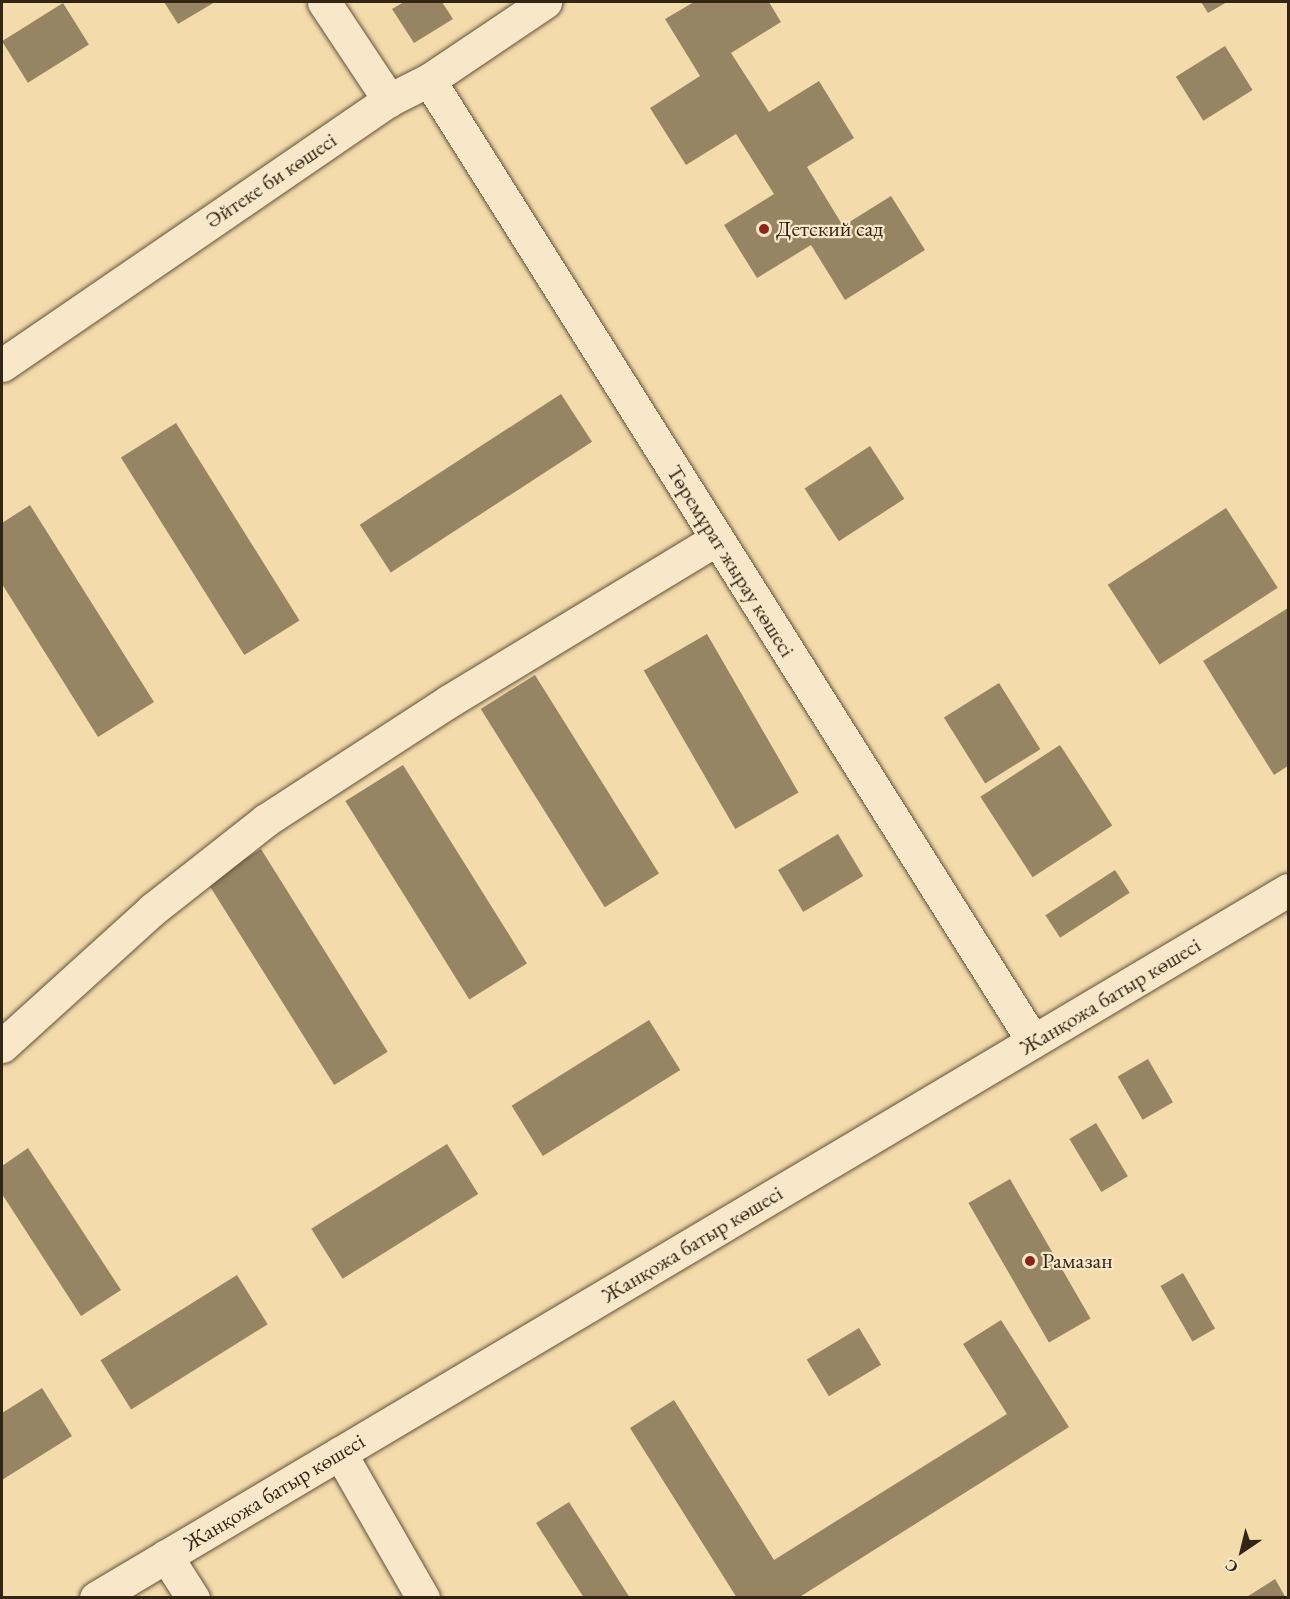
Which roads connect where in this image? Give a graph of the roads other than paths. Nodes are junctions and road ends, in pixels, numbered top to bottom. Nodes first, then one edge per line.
1 (324, 2) edge
2 (545, 2) edge
3 (429, 80) junction
4 (389, 100) junction
5 (2, 365) edge
6 (717, 539) junction
7 (1288, 890) edge
8 (1033, 1041) junction
9 (2, 1046) edge
10 (340, 1453) junction
11 (166, 1556) junction
12 (96, 1598) edge
13 (193, 1598) edge
14 (423, 1598) edge

1 - 4 street
2 - 3 street, Әйтеке би көшесі
3 - 4 street, Әйтеке би көшесі
3 - 6 street, Төремұрат жырау көшесі
4 - 5 street, Әйтеке би көшесі
6 - 8 street, Төремұрат жырау көшесі
6 - 9 street
7 - 8 street, Жанқожа батыр көшесі
8 - 10 street, Жанқожа батыр көшесі
10 - 11 street, Жанқожа батыр көшесі
10 - 14 street
11 - 12 street, Жанқожа батыр көшесі
11 - 13 street

